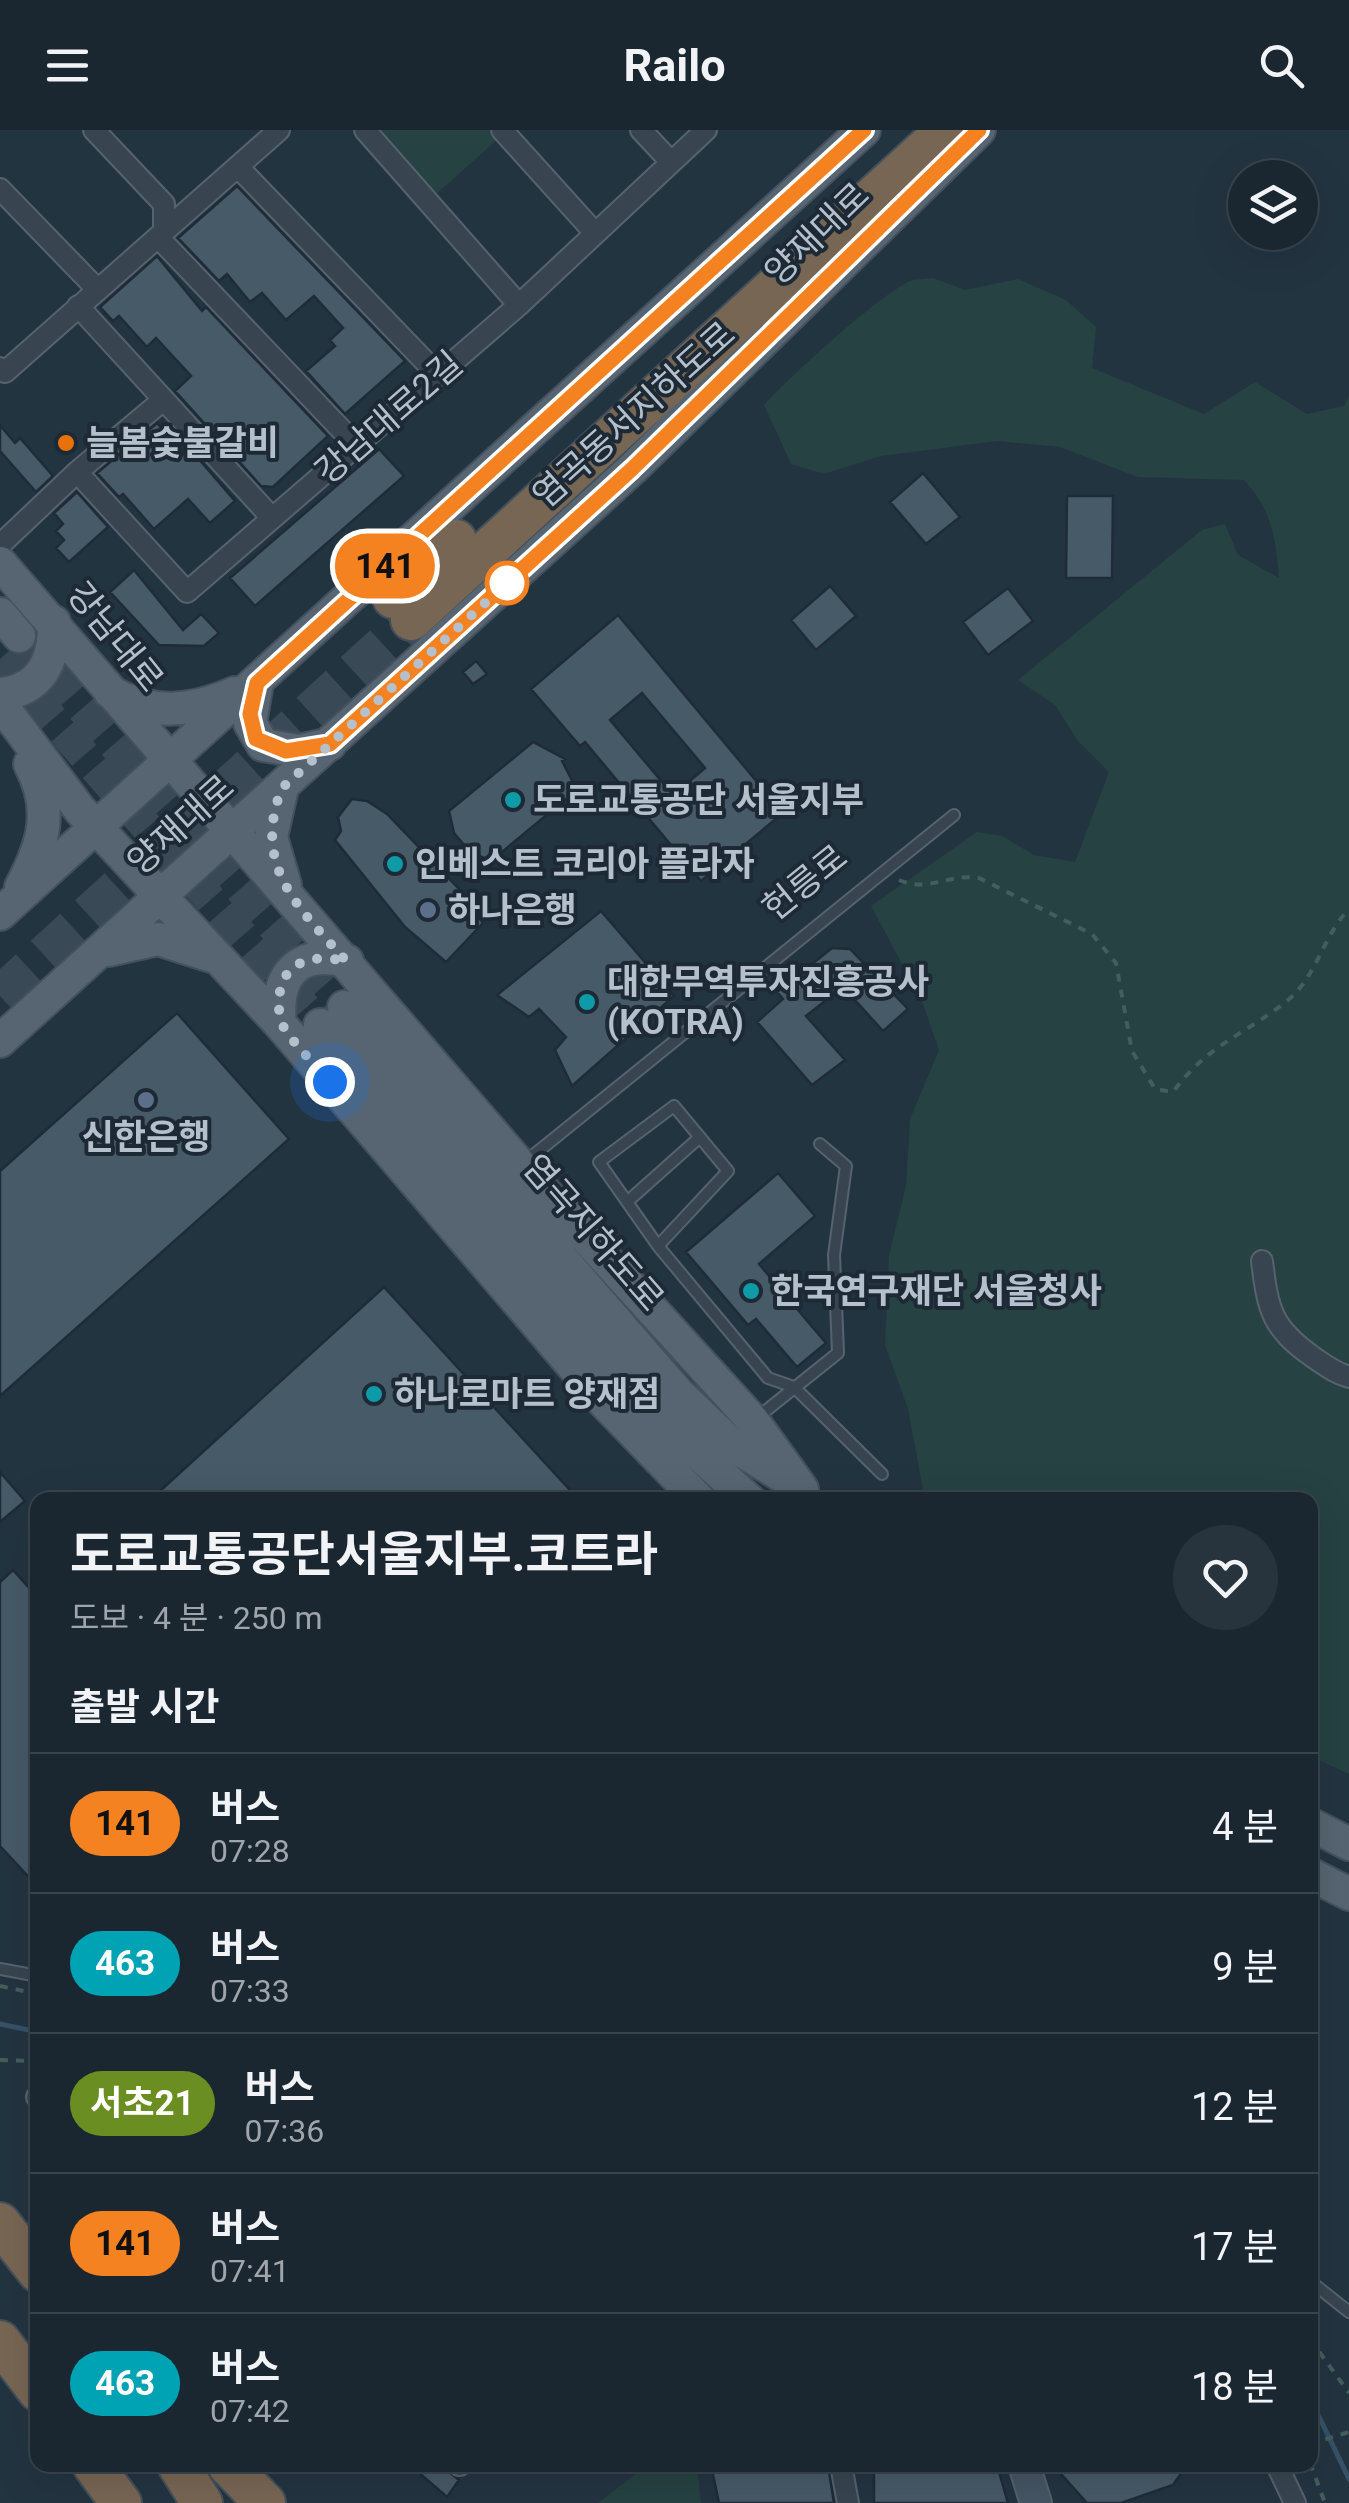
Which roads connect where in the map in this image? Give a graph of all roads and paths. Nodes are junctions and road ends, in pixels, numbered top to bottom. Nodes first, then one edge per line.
1 (94, 130) edge
2 (365, 130) edge
3 (502, 130) edge
4 (642, 130) edge
5 (706, 130) edge
6 (864, 130) edge
7 (906, 130) edge
8 (946, 130) edge
9 (979, 130) edge
10 (269, 133) edge
11 (671, 162) junction
12 (238, 167) junction
13 (0, 189) edge
14 (595, 232) junction
15 (161, 234) junction
16 (98, 290) junction
17 (519, 305) junction
18 (78, 306) junction
19 (0, 368) edge
20 (438, 375) junction
21 (162, 401) junction
22 (357, 446) junction
23 (77, 472) junction
24 (272, 518) junction
25 (0, 545) edge
26 (0, 563) edge
27 (54, 622) junction
28 (257, 683) junction
29 (107, 691) junction
30 (0, 694) edge
31 (0, 705) edge
32 (330, 744) junction
33 (168, 762) junction
34 (282, 788) junction
35 (954, 815) dead end
36 (96, 827) junction
37 (232, 834) junction
38 (882, 872) junction
39 (162, 896) junction
40 (298, 906) junction
41 (1349, 910) edge
42 (0, 914) edge
43 (92, 957) junction
44 (347, 962) junction
45 (227, 965) junction
46 (280, 1024) junction
47 (0, 1040) edge
48 (700, 1137) junction
49 (820, 1144) dead end
50 (520, 1166) junction
51 (627, 1202) junction
52 (658, 1246) junction
53 (1262, 1261) dead end
54 (1349, 1377) edge
55 (794, 1387) junction
56 (753, 1420) junction
57 (882, 1474) dead end
58 (691, 1492) edge
59 (740, 1492) edge
60 (806, 1492) edge
61 (807, 1492) edge
62 (1318, 1828) edge
63 (1349, 1844) edge
64 (1318, 1878) edge
65 (1349, 1894) edge
66 (0, 1969) edge
67 (30, 1975) edge
68 (0, 1986) edge
69 (30, 1992) edge
70 (0, 2060) edge
71 (30, 2061) edge
72 (0, 2223) edge
73 (30, 2262) edge
74 (1318, 2287) edge
75 (1349, 2312) edge
76 (0, 2341) edge
77 (1318, 2350) edge
78 (30, 2380) edge
79 (1349, 2393) edge
80 (1349, 2432) edge
81 (1318, 2442) edge
82 (98, 2472) edge
83 (182, 2472) edge
84 (235, 2472) edge
85 (842, 2472) edge
86 (1026, 2472) edge
87 (1280, 2472) edge
88 (1313, 2472) edge
89 (121, 2503) edge
90 (202, 2503) edge
91 (264, 2503) edge
92 (848, 2503) edge
93 (1036, 2503) edge
94 (1296, 2503) edge
95 (1325, 2503) edge

1 - 15 street
2 - 17 street
3 - 14 street
4 - 11 street
5 - 11 street, 강남대로2길
6 - 28 main road, 양재대로
7 - 8 highway, 염곡동서지하도로
9 - 32 main road, 양재대로
10 - 12 street
11 - 14 street, 강남대로2길
12 - 15 street
12 - 20 street
13 - 16 street
14 - 17 street, 강남대로2길
15 - 16 street
15 - 22 street
16 - 18 street
17 - 20 street, 강남대로2길
18 - 19 street
18 - 21 street
20 - 22 street, 강남대로2길
21 - 23 street
21 - 24 street
22 - 24 street, 강남대로2길
23 - 24 street, 강남대로2길
23 - 25 street
26 - 27 main road, 강남대로
27 - 29 main road, 강남대로
27 - 30 main road
28 - 29 main road
28 - 32 main road
28 - 33 main road, 양재대로
29 - 33 main road, 강남대로
31 - 36 main road
31 - 42 main road
32 - 34 main road, 양재대로
33 - 36 main road, 양재대로
33 - 37 main road, 강남대로
34 - 37 main road, 양재대로
34 - 40 main road
35 - 38 lane, 헌릉로
36 - 39 main road
36 - 42 main road, 양재대로
37 - 39 main road, 양재대로
37 - 40 main road, 강남대로
38 - 41 path
38 - 50 lane, 헌릉로
39 - 43 main road, 양재대로
39 - 45 main road
40 - 44 main road, 강남대로
43 - 45 main road
43 - 47 main road, 양재대로
44 - 46 main road
44 - 50 main road, 강남대로
45 - 46 main road
46 - 58 main road
48 - 51 lane
48 - 51 lane
48 - 52 lane
49 - 55 lane
50 - 56 main road, 강남대로
51 - 52 lane
52 - 55 lane
53 - 54 street
55 - 56 lane
55 - 57 lane
56 - 61 main road, 강남대로
59 - 60 main road, 염곡지하도로
62 - 63 main road
64 - 65 main road
66 - 67 lane
68 - 69 path
70 - 71 path
72 - 73 highway
74 - 75 lane
76 - 78 highway
77 - 79 path
80 - 81 path
82 - 89 highway
83 - 90 highway
84 - 91 highway
85 - 92 street
86 - 93 main road
87 - 94 street
88 - 95 path

